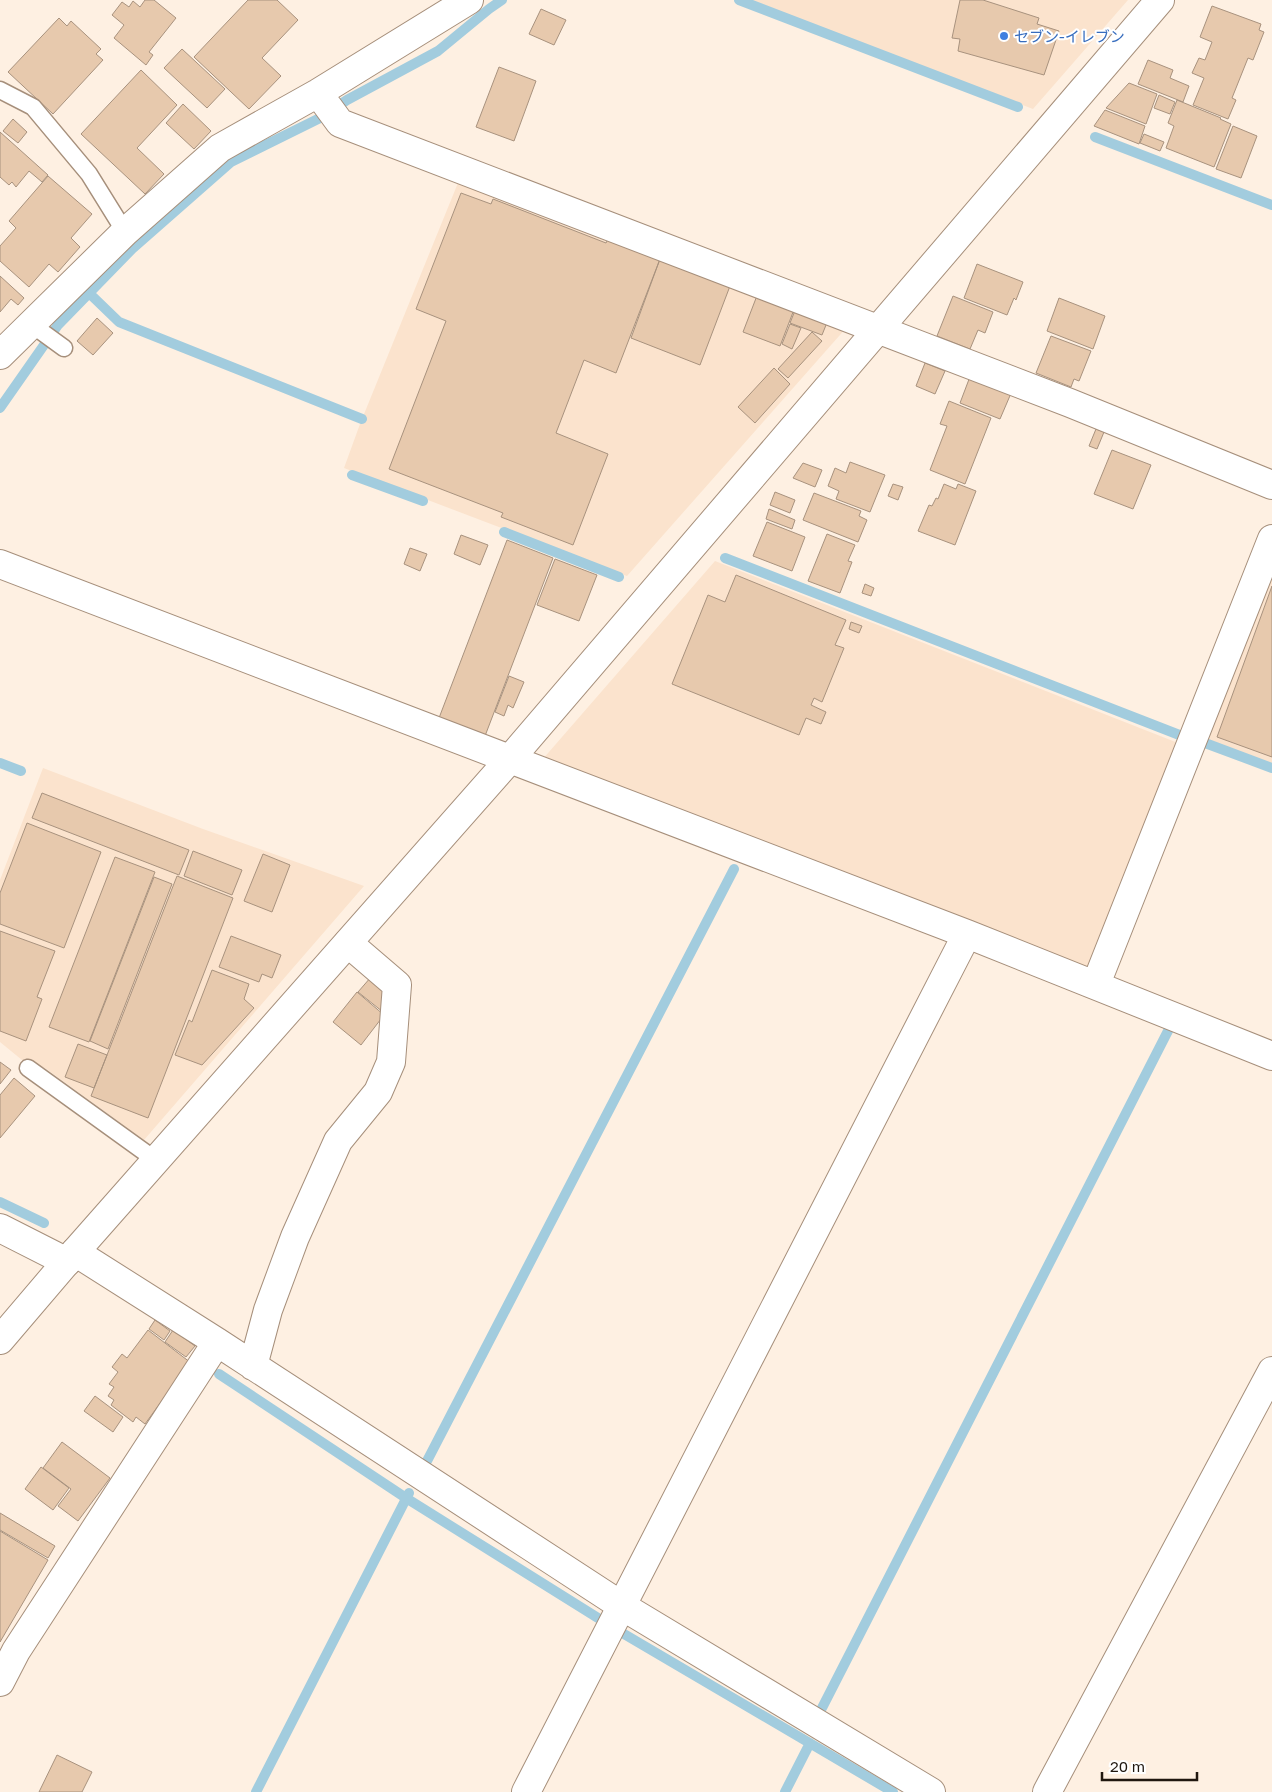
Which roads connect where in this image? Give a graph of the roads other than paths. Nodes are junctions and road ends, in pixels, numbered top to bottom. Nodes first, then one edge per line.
1 (469, 0) edge
2 (1160, 0) edge
3 (0, 90) edge
4 (328, 106) junction
5 (125, 232) junction
6 (879, 328) junction
7 (37, 329) junction
8 (64, 348) dead end
9 (0, 355) edge
10 (1272, 485) edge
11 (1272, 539) edge
12 (0, 564) edge
13 (510, 759) junction
14 (967, 934) junction
15 (348, 943) junction
16 (1096, 984) junction
17 (1272, 1056) edge
18 (28, 1068) dead end
19 (157, 1161) junction
20 (0, 1228) edge
21 (71, 1257) junction
22 (0, 1340) edge
23 (217, 1342) junction
24 (253, 1366) junction
25 (1272, 1371) edge
26 (622, 1606) junction
27 (0, 1682) edge
28 (526, 1792) edge
29 (931, 1792) edge
30 (1047, 1792) edge

1 - 4 street
2 - 6 street
3 - 5 lane
4 - 5 street
4 - 6 street
5 - 7 street
6 - 10 street
6 - 13 street
7 - 8 lane
7 - 9 street
11 - 16 street
12 - 13 street
13 - 14 street
13 - 15 street
14 - 16 street
14 - 26 street
15 - 19 street
15 - 24 street
16 - 17 street
18 - 19 lane
19 - 21 street
20 - 21 street
21 - 22 street
21 - 23 street
23 - 24 street
23 - 27 street
24 - 26 street
25 - 30 street
26 - 28 street
26 - 29 street

